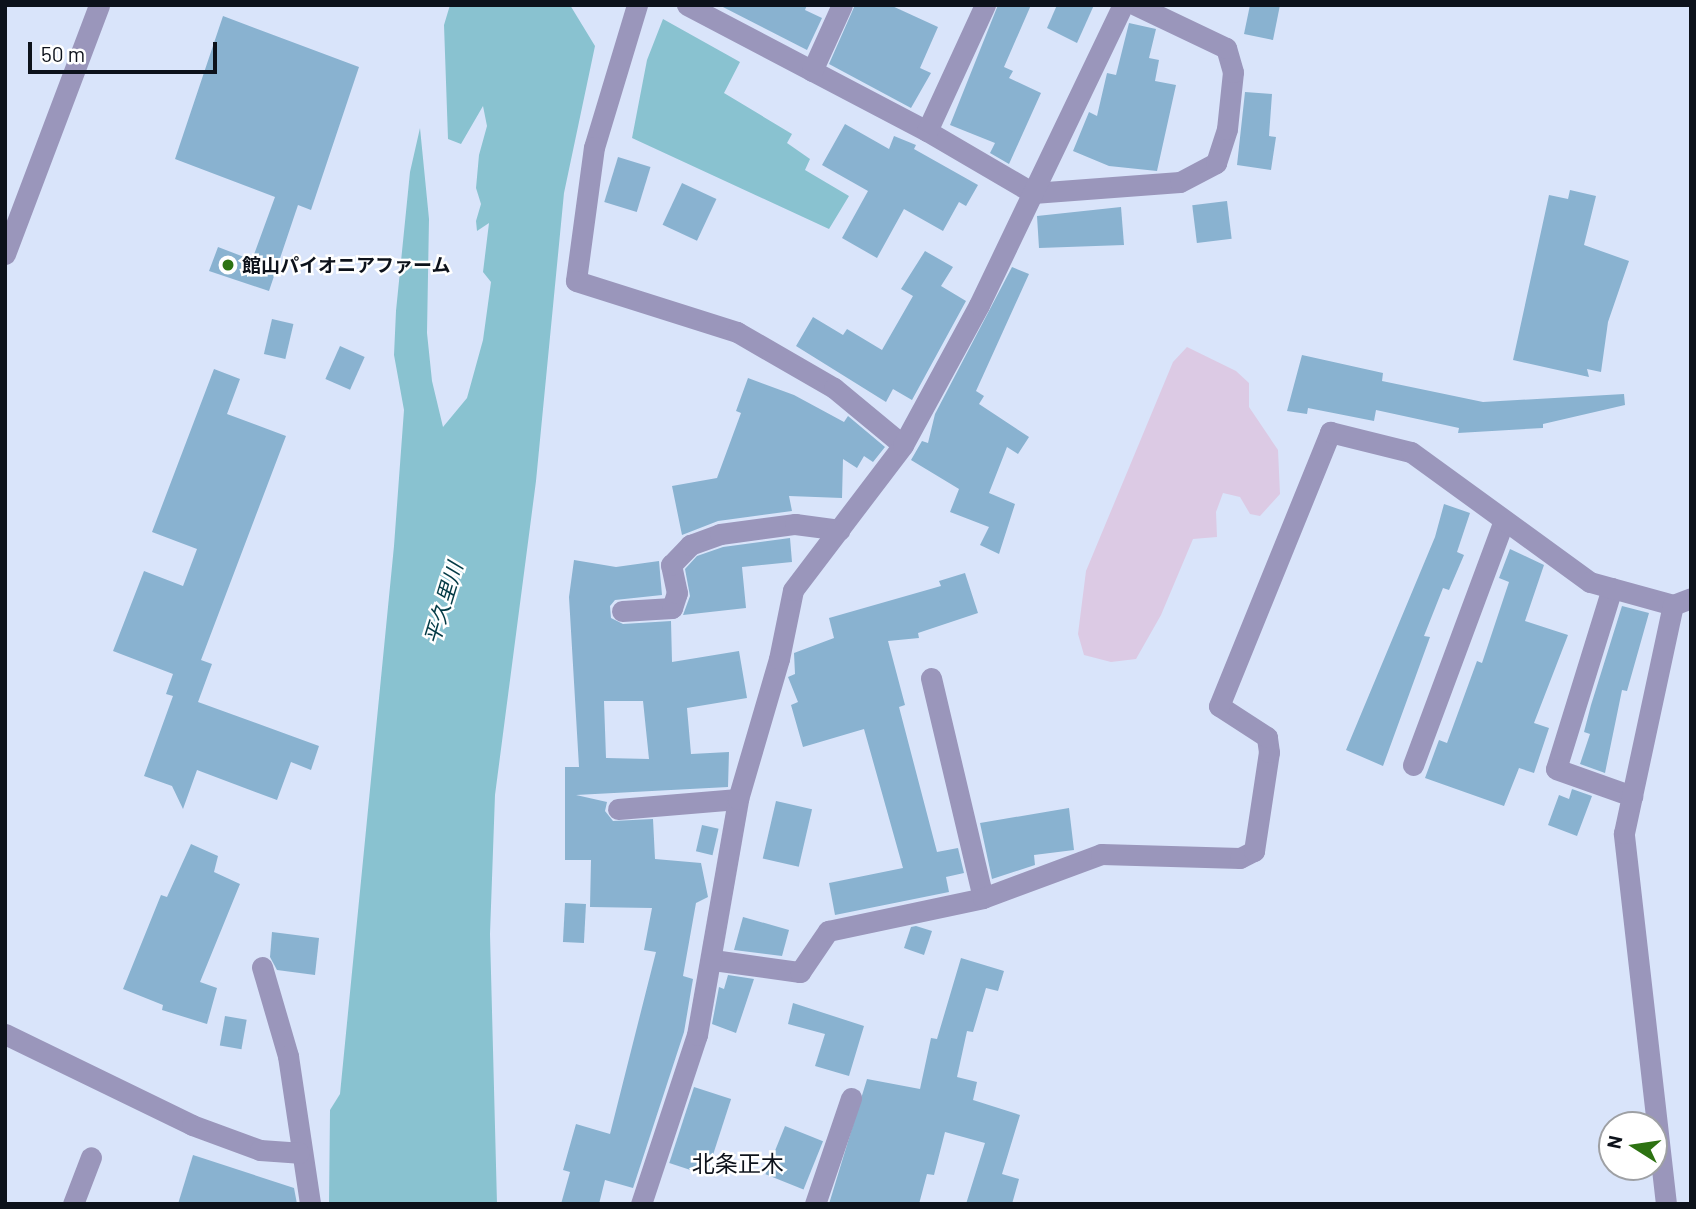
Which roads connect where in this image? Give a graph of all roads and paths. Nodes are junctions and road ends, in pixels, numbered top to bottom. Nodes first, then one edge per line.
1 (99, 5) edge
2 (637, 5) edge
3 (687, 5) edge
4 (842, 5) edge
5 (985, 5) edge
6 (1123, 5) edge
7 (1136, 5) edge
8 (812, 71) junction
9 (927, 131) junction
10 (1033, 193) junction
11 (5, 254) edge
12 (903, 445) junction
13 (1504, 520) junction
14 (840, 530) junction
15 (1612, 588) junction
16 (1682, 601) edge
17 (622, 611) dead end
18 (931, 678) dead end
19 (1413, 765) dead end
20 (1632, 796) junction
21 (738, 799) junction
22 (618, 809) dead end
23 (983, 898) junction
24 (713, 960) junction
25 (262, 967) dead end
26 (5, 1034) edge
27 (851, 1098) dead end
28 (299, 1153) junction
29 (91, 1157) dead end
30 (73, 1204) edge
31 (310, 1204) edge
32 (641, 1204) edge
33 (815, 1204) edge
34 (1666, 1204) edge

1 - 11 street
2 - 12 street
3 - 8 street
4 - 8 street
5 - 9 street
6 - 10 street
7 - 10 street
8 - 9 street
9 - 10 street
10 - 12 street
12 - 14 street
13 - 15 street
13 - 19 street
13 - 23 street
14 - 17 street
14 - 21 street
15 - 16 street
15 - 20 street
16 - 20 street
18 - 23 street
20 - 34 street
21 - 22 street
21 - 24 street
23 - 24 street
24 - 32 street
25 - 28 street
26 - 28 street
27 - 33 street
28 - 31 street
29 - 30 street

